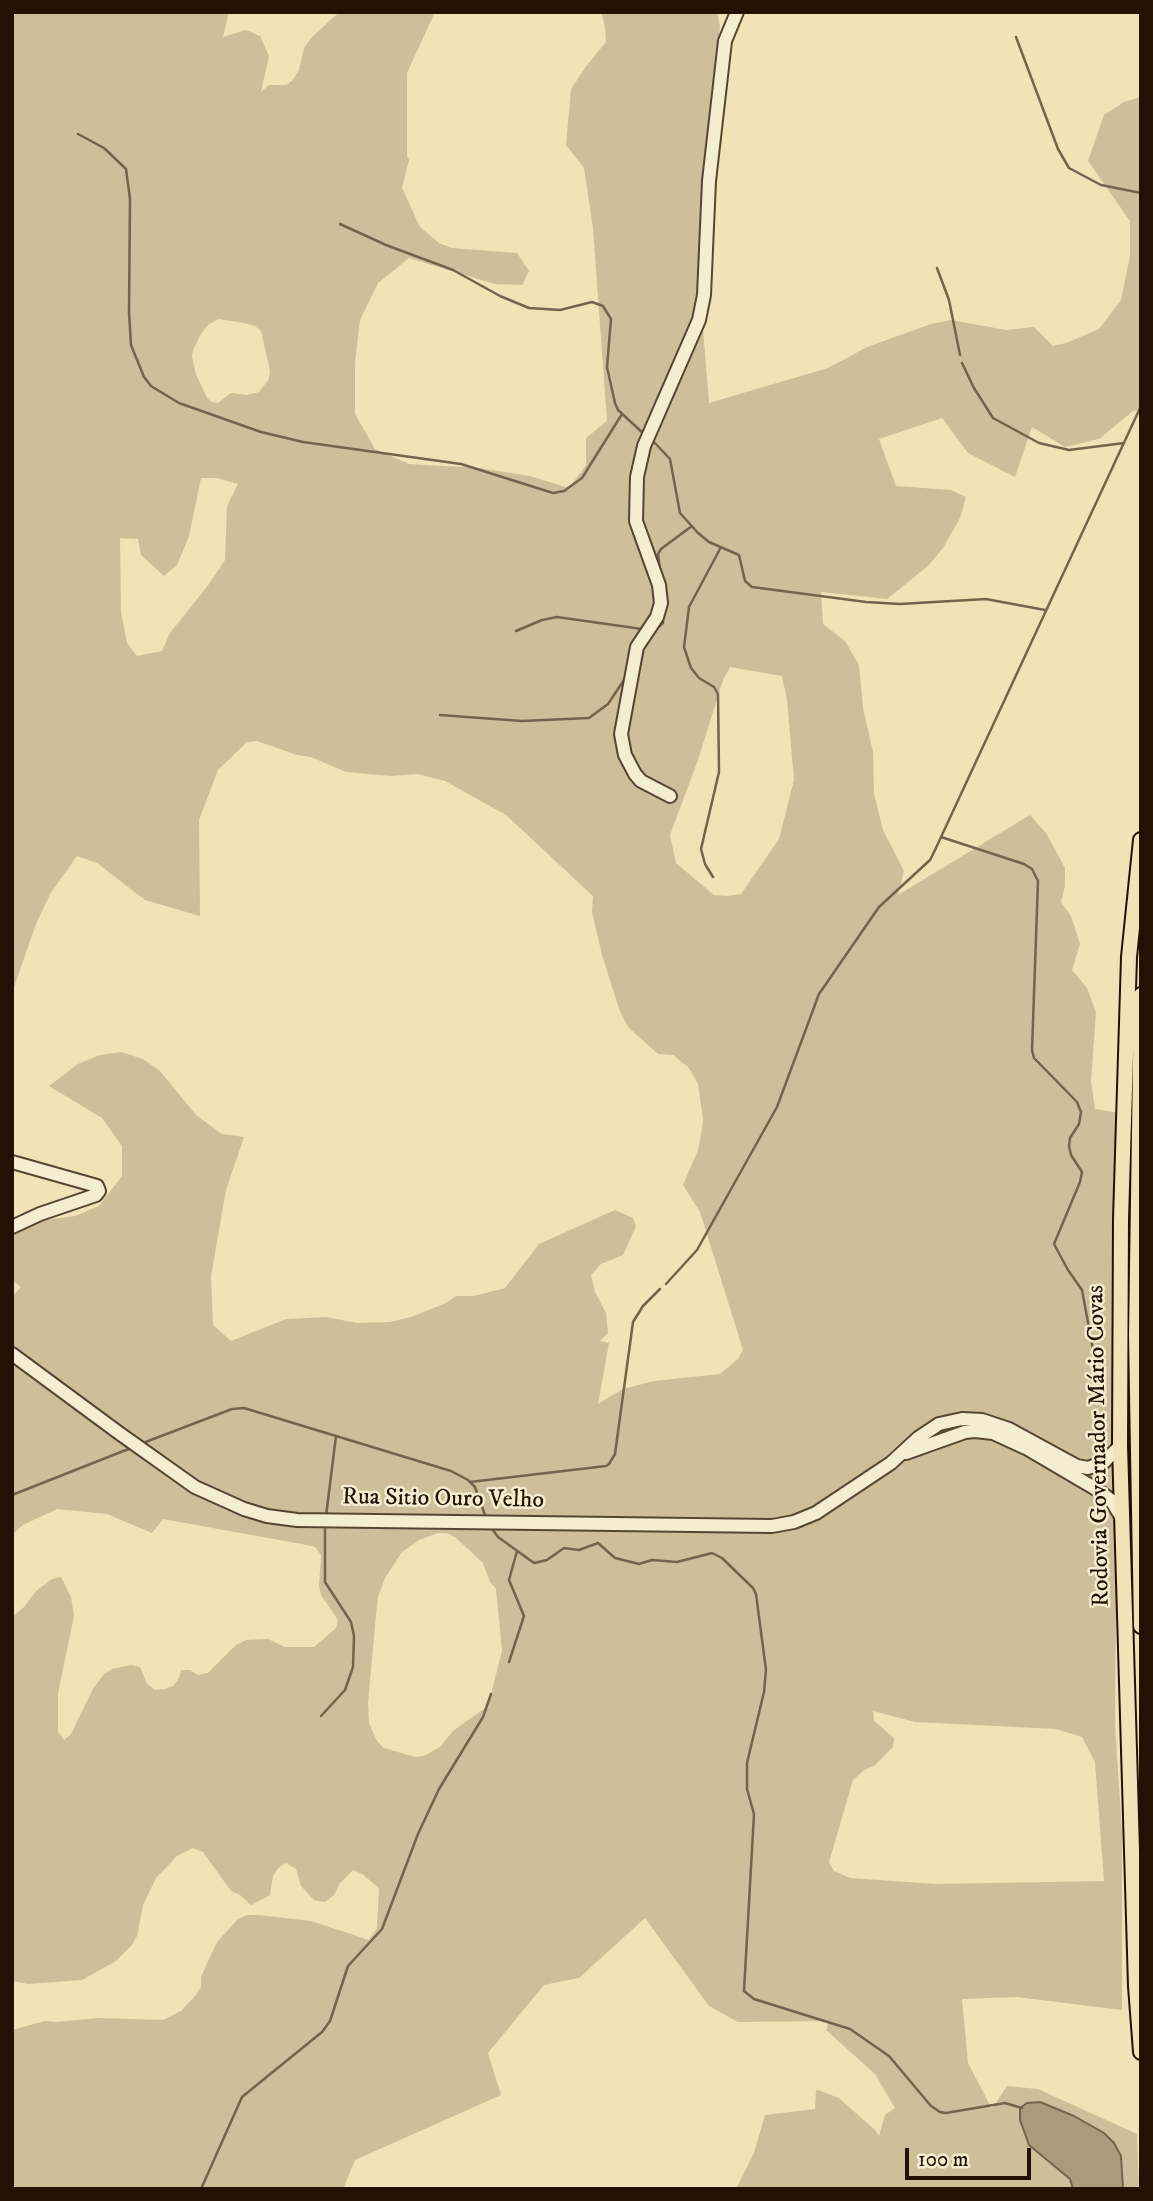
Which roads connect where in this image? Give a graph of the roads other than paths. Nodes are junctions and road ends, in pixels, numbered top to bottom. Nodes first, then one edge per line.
1 (737, 12) edge
2 (670, 796) dead end
3 (1141, 840) edge
4 (1141, 995) edge
5 (12, 1162) edge
6 (12, 1227) edge
7 (12, 1354) edge
8 (1120, 1446) junction
9 (903, 1454) junction
10 (1122, 1519) junction
11 (1141, 1626) edge
12 (1141, 2052) edge

1 - 2 street
3 - 8 main road, Rodovia Governador Mário Covas
4 - 11 main road, Rodovia Governador Mário Covas
5 - 6 street
7 - 9 street, Rua Sitio Ouro Velho
8 - 9 street, Rua Sitio Ouro Velho
8 - 10 main road, Rodovia Governador Mário Covas
9 - 10 street, Rua Sitio Ouro Velho
10 - 12 main road, Rodovia Governador Mário Covas

